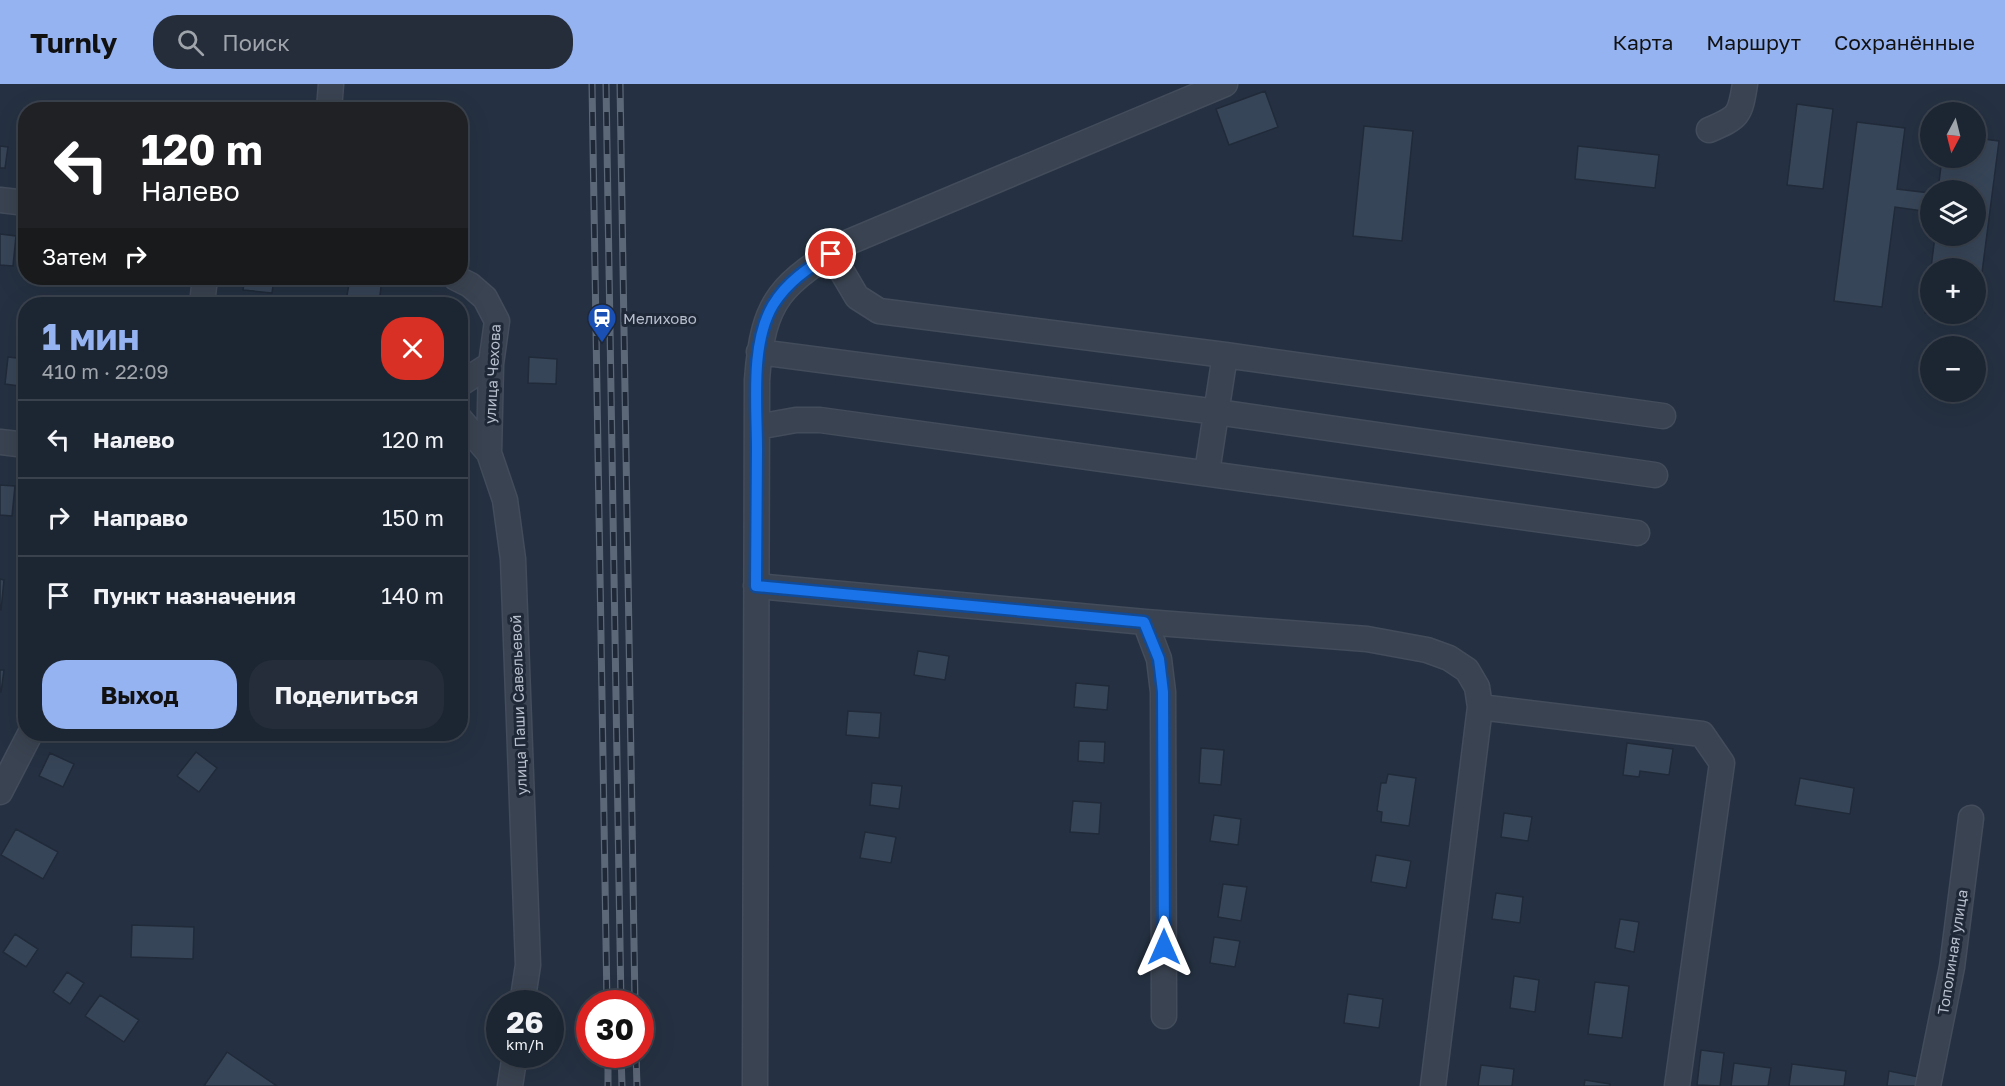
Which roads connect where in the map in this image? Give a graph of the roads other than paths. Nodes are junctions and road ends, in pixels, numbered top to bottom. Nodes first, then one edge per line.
1 (331, 84) edge
2 (1225, 84) edge
3 (1745, 84) edge
4 (330, 102) edge
5 (1709, 130) dead end
6 (0, 200) edge
7 (18, 202) edge
8 (831, 254) junction
9 (468, 284) edge
10 (759, 352) junction
11 (1225, 355) junction
12 (491, 364) junction
13 (468, 379) edge
14 (1217, 412) junction
15 (1662, 416) dead end
16 (757, 427) junction
17 (468, 428) edge
18 (0, 442) edge
19 (18, 444) edge
20 (489, 453) junction
21 (1207, 472) junction
22 (1655, 475) dead end
23 (1636, 533) dead end
24 (756, 586) junction
25 (1144, 622) junction
26 (1480, 707) junction
27 (26, 741) edge
28 (0, 792) edge
29 (1971, 818) dead end
30 (524, 990) edge
31 (1164, 1016) dead end
32 (513, 1068) edge
33 (510, 1086) edge
34 (755, 1086) edge
35 (1433, 1086) edge
36 (1677, 1086) edge
37 (1928, 1086) edge

1 - 4 street
2 - 8 street
3 - 5 street
6 - 7 street
8 - 10 street
8 - 11 street
9 - 12 street, улица Чехова
10 - 14 street
10 - 16 street
11 - 14 street
11 - 15 street
12 - 13 street
12 - 20 street, улица Чехова
14 - 21 street
14 - 22 street
16 - 21 street
16 - 24 street
17 - 20 street, улица Паши Савельевой
18 - 19 street
20 - 30 street, улица Паши Савельевой
21 - 23 street
24 - 25 street
24 - 34 street
25 - 26 street
25 - 31 street
26 - 35 street
26 - 36 street
27 - 28 street
29 - 37 street, Тополиная улица
32 - 33 street

